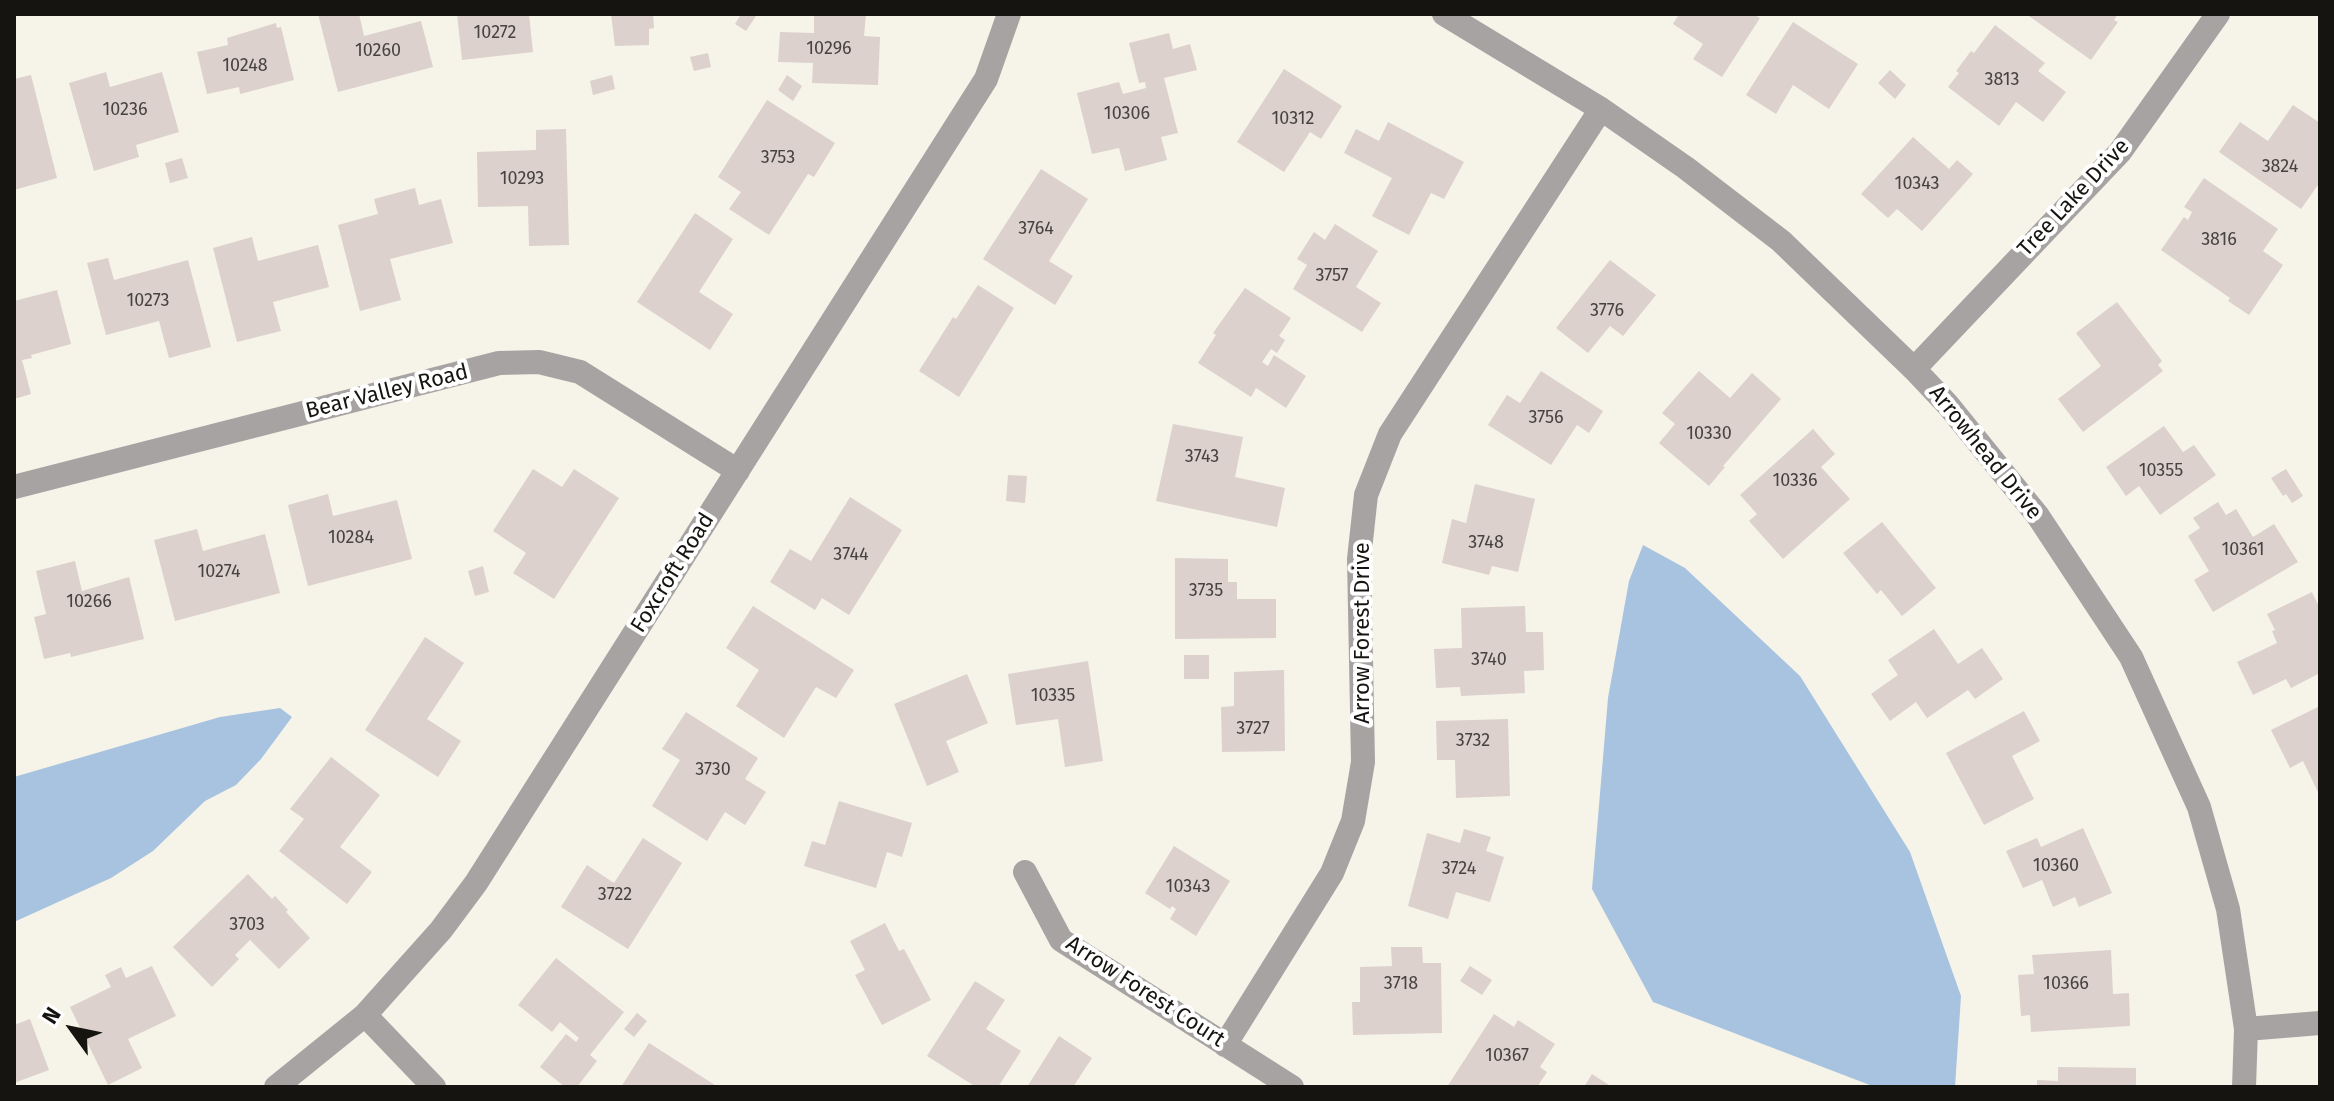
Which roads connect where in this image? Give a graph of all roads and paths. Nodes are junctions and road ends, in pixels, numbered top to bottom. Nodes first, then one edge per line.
1 (1009, 14) edge
2 (1444, 14) edge
3 (2218, 14) edge
4 (1601, 109) junction
5 (1914, 369) junction
6 (738, 471) junction
7 (14, 487) edge
8 (1025, 872) dead end
9 (365, 1015) junction
10 (2320, 1023) edge
11 (2246, 1029) junction
12 (1225, 1045) junction
13 (276, 1087) edge
14 (434, 1087) edge
15 (1292, 1087) edge
16 (2244, 1087) edge

1 - 6 street, Foxcroft Road
2 - 4 street, Arrowhead Drive
3 - 5 street, Tree Lake Drive
4 - 5 street, Arrowhead Drive
4 - 12 street, Arrow Forest Drive
5 - 11 street, Arrowhead Drive
6 - 7 street, Bear Valley Road
6 - 9 street, Foxcroft Road
8 - 12 street, Arrow Forest Court
9 - 13 street, Foxcroft Road
9 - 14 street
10 - 11 street
11 - 16 street, Arrowhead Drive
12 - 15 street, Arrow Forest Court

